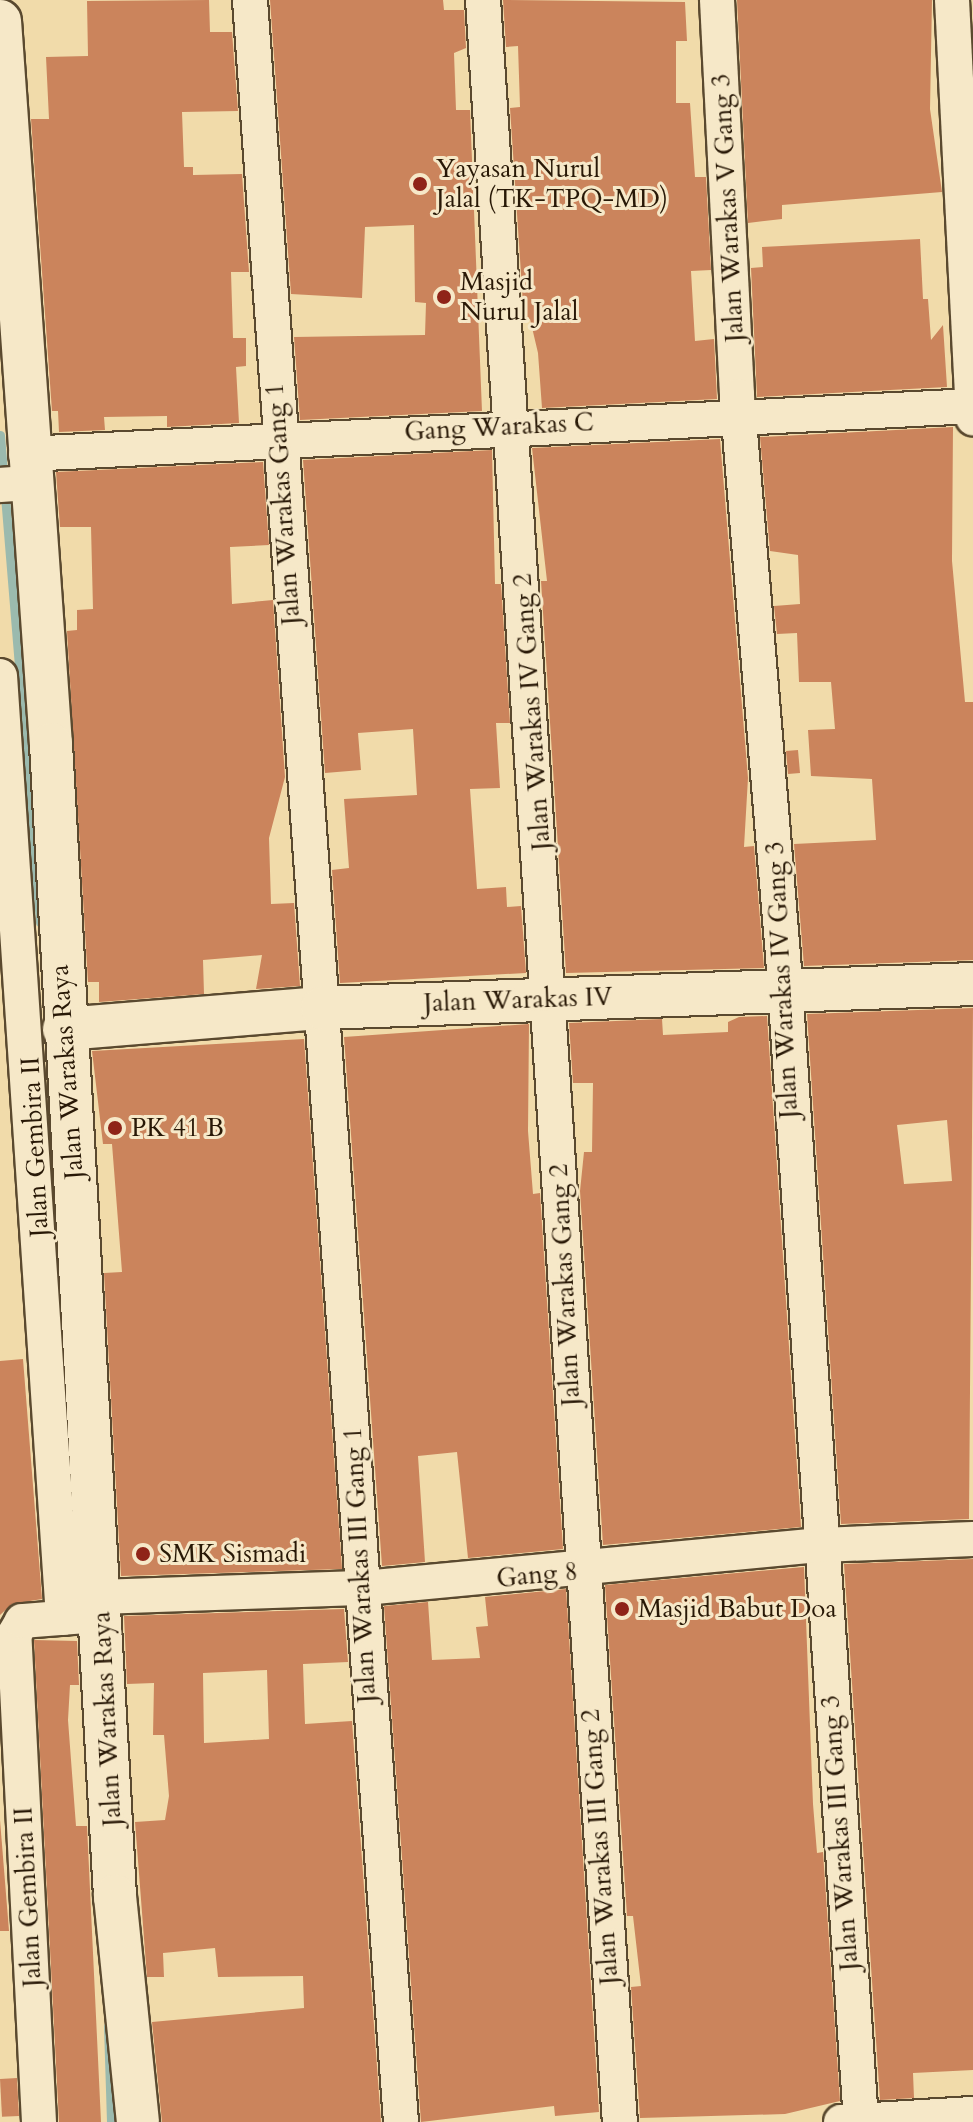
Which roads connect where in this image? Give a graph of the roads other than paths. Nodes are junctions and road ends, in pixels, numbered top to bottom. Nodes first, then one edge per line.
1 (250, 0) edge
2 (483, 0) edge
3 (717, 0) edge
4 (952, 0) edge
5 (0, 21) edge
6 (5, 250) edge
7 (9, 377) edge
8 (973, 406) edge
9 (739, 415) junction
10 (973, 418) edge
11 (512, 427) junction
12 (278, 437) junction
13 (17, 476) edge
14 (0, 676) edge
15 (23, 746) edge
16 (973, 984) edge
17 (786, 992) junction
18 (39, 998) edge
19 (550, 998) junction
20 (322, 1008) junction
21 (973, 1539) edge
22 (821, 1545) junction
23 (580, 1572) junction
24 (364, 1588) junction
25 (87, 1612) junction
26 (973, 2114) edge
27 (39, 2122) edge
28 (138, 2122) edge
29 (401, 2122) edge
30 (620, 2122) edge
31 (854, 2122) edge

1 - 12 street, Jalan Warakas Gang 1
2 - 11 street
3 - 9 street, Jalan Warakas V Gang 3
4 - 8 street
5 - 6 street, Jalan Warakas Raya
6 - 7 street, Jalan Warakas Raya
7 - 13 street, Jalan Warakas Raya
8 - 9 street, Gang Warakas C
8 - 10 street
9 - 11 street, Gang Warakas C
9 - 17 street, Jalan Warakas IV Gang 3
11 - 12 street, Gang Warakas C
11 - 19 street, Jalan Warakas IV Gang 2
12 - 13 street, Gang Warakas C
12 - 20 street, Jalan Warakas Gang 1
13 - 15 street, Jalan Warakas Raya
14 - 15 street
15 - 18 street, Jalan Warakas Raya
16 - 17 street, Jalan Warakas IV
17 - 19 street, Jalan Warakas IV
17 - 22 street, Jalan Warakas IV Gang 3
18 - 20 street, Jalan Warakas IV
18 - 25 street, Jalan Warakas Raya
19 - 20 street, Jalan Warakas IV
19 - 23 street, Jalan Warakas Gang 2
20 - 24 street, Jalan Warakas III Gang 1
21 - 22 street, Gang 8
22 - 23 street, Gang 8
22 - 31 street, Jalan Warakas III Gang 3
23 - 24 street, Gang 8
23 - 30 street, Jalan Warakas III Gang 2
24 - 25 street, Gang 8
24 - 29 street, Jalan Warakas III Gang 1
25 - 27 street, Jalan Gembira II
25 - 28 street, Jalan Warakas Raya
26 - 31 street

